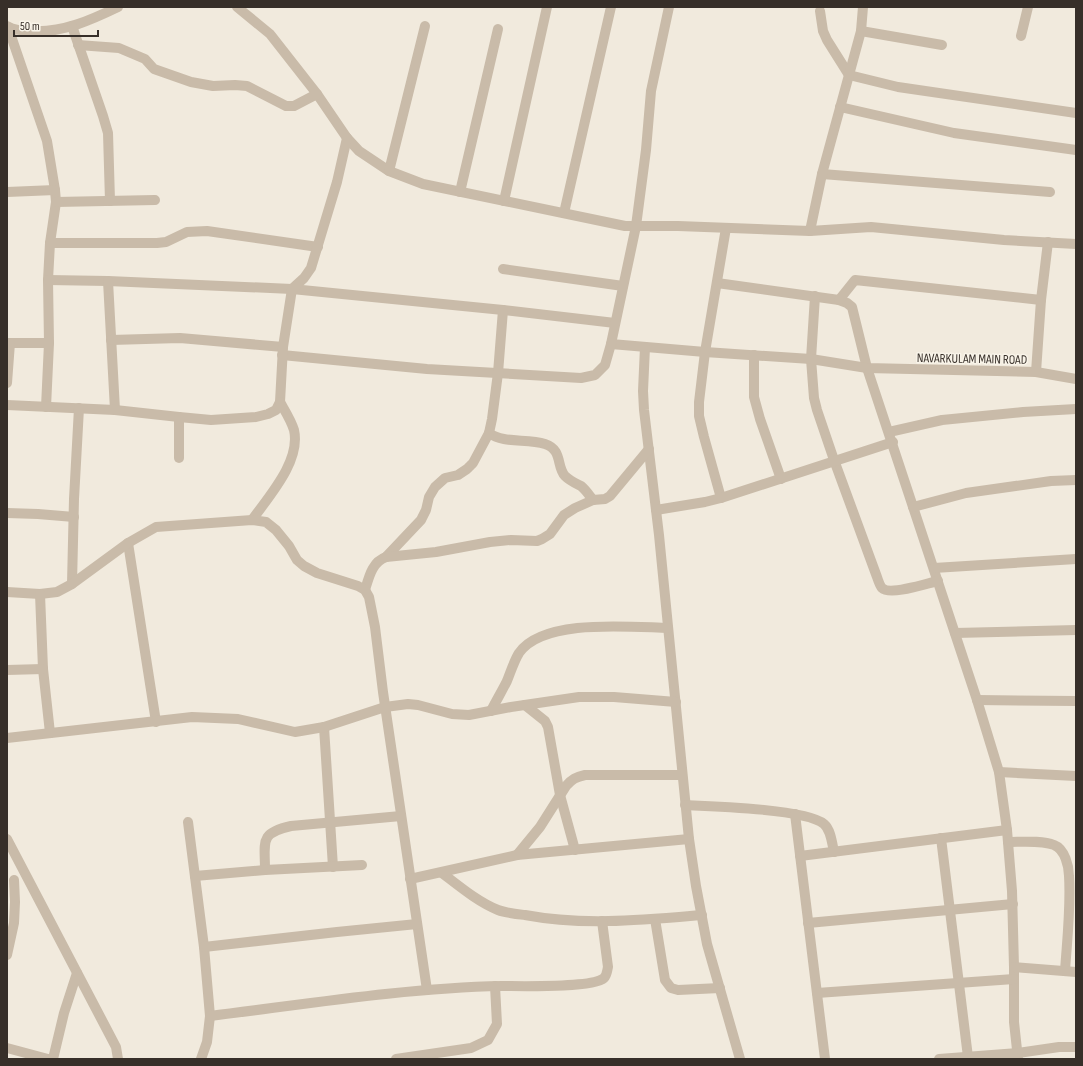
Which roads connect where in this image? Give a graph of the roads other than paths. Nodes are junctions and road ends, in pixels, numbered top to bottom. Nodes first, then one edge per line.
1 (118, 7) edge
2 (237, 7) edge
3 (547, 7) edge
4 (611, 7) edge
5 (669, 7) edge
6 (863, 7) edge
7 (1028, 7) edge
8 (820, 11) dead end
9 (72, 26) junction
10 (426, 26) dead end
11 (8, 27) edge
12 (498, 29) dead end
13 (861, 31) junction
14 (1021, 36) dead end
15 (78, 45) junction
16 (942, 45) dead end
17 (849, 75) junction
18 (317, 94) junction
19 (840, 108) junction
20 (1076, 113) edge
21 (347, 138) junction
22 (1076, 150) edge
23 (389, 170) junction
24 (822, 174) junction
25 (54, 190) junction
26 (7, 192) edge
27 (460, 192) junction
28 (1050, 192) dead end
29 (155, 200) dead end
30 (110, 201) junction
31 (504, 201) junction
32 (56, 202) junction
33 (564, 213) junction
34 (636, 226) junction
35 (726, 228) junction
36 (810, 231) junction
37 (1048, 242) junction
38 (50, 243) junction
39 (1076, 244) edge
40 (318, 247) junction
41 (503, 269) dead end
42 (48, 280) junction
43 (108, 281) junction
44 (717, 283) junction
45 (623, 286) junction
46 (292, 289) junction
47 (815, 296) junction
48 (839, 300) junction
49 (1041, 300) junction
50 (504, 310) junction
51 (615, 323) junction
52 (111, 340) junction
53 (8, 342) edge
54 (49, 343) junction
55 (610, 344) junction
56 (645, 347) junction
57 (283, 351) junction
58 (705, 352) junction
59 (754, 355) junction
60 (811, 359) junction
61 (867, 368) junction
62 (1036, 372) junction
63 (498, 373) junction
64 (1076, 379) edge
65 (7, 383) edge
66 (280, 402) junction
67 (7, 406) edge
68 (46, 407) junction
69 (79, 408) junction
70 (1076, 409) edge
71 (115, 410) junction
72 (180, 418) junction
73 (889, 432) junction
74 (489, 433) junction
75 (892, 442) junction
76 (649, 449) junction
77 (179, 458) dead end
78 (834, 460) junction
79 (781, 479) junction
80 (1076, 480) edge
81 (721, 498) junction
82 (593, 500) junction
83 (913, 506) junction
84 (656, 510) junction
85 (7, 514) edge
86 (74, 517) junction
87 (252, 520) junction
88 (128, 543) junction
89 (386, 557) junction
90 (1076, 559) edge
91 (934, 568) junction
92 (938, 581) junction
93 (72, 584) junction
94 (365, 590) junction
95 (7, 592) edge
96 (40, 594) junction
97 (668, 628) junction
98 (1076, 630) edge
99 (955, 633) junction
100 (43, 669) junction
101 (7, 670) edge
102 (977, 700) junction
103 (676, 702) junction
104 (1076, 702) edge
105 (525, 705) junction
106 (385, 707) junction
107 (491, 711) junction
108 (156, 722) junction
109 (324, 727) junction
110 (50, 733) junction
111 (7, 738) edge
112 (999, 772) junction
113 (682, 775) junction
114 (1076, 776) edge
115 (560, 795) junction
116 (685, 805) junction
117 (795, 814) junction
118 (401, 816) junction
119 (188, 822) dead end
120 (330, 823) junction
121 (1007, 830) junction
122 (941, 838) junction
123 (7, 839) edge
124 (689, 840) junction
125 (1008, 842) junction
126 (575, 850) junction
127 (834, 852) junction
128 (517, 855) junction
129 (800, 856) junction
130 (362, 865) dead end
131 (333, 867) junction
132 (265, 870) junction
133 (442, 873) junction
134 (195, 876) junction
135 (410, 879) junction
136 (10, 880) edge
137 (29, 880) junction
138 (1012, 904) junction
139 (950, 910) junction
140 (702, 915) junction
141 (655, 919) junction
142 (602, 922) junction
143 (808, 923) junction
144 (417, 924) junction
145 (204, 947) junction
146 (7, 955) edge
147 (1014, 967) junction
148 (1065, 971) junction
149 (1076, 972) edge
150 (77, 973) junction
151 (1014, 979) junction
152 (959, 983) junction
153 (495, 986) junction
154 (720, 988) junction
155 (427, 990) junction
156 (817, 993) junction
157 (210, 1016) junction
158 (1076, 1047) edge
159 (7, 1048) edge
160 (1018, 1056) edge
161 (968, 1057) junction
162 (48, 1059) edge
163 (53, 1059) edge
164 (118, 1059) edge
165 (201, 1059) edge
166 (396, 1059) edge
167 (740, 1059) edge
168 (825, 1059) edge
169 (938, 1059) edge

1 - 9 street
2 - 18 street
3 - 31 street
4 - 33 street
5 - 34 street
6 - 13 street
7 - 14 street
8 - 17 street
9 - 11 street
9 - 15 street
10 - 23 street
11 - 25 street
12 - 27 street
13 - 16 street
13 - 17 street
15 - 18 street
15 - 30 street
17 - 19 street
17 - 20 street
18 - 21 street
19 - 22 street
19 - 24 street
21 - 23 street
21 - 40 street
23 - 27 street
24 - 28 street
24 - 36 street
25 - 26 street
25 - 32 street
27 - 31 street
29 - 30 street
30 - 32 street
31 - 33 street
32 - 38 street
33 - 34 street
34 - 35 street
34 - 45 street
35 - 36 street
35 - 44 street
36 - 37 street
37 - 39 street
37 - 49 street
38 - 40 street
38 - 42 street
40 - 46 street
41 - 45 street
42 - 43 street
42 - 54 street
43 - 46 street
43 - 52 street
44 - 47 street
44 - 58 street
45 - 51 street
46 - 50 street
46 - 57 street
47 - 48 street
47 - 60 street
48 - 49 street
48 - 61 street
49 - 62 street
50 - 51 street
50 - 63 street
51 - 55 street
52 - 57 street
52 - 71 street
53 - 54 street
53 - 65 street
54 - 68 street
55 - 56 street, NAVARKULAM MAIN ROAD
55 - 63 street
56 - 58 street, NAVARKULAM MAIN ROAD
56 - 76 street
57 - 63 street
57 - 66 street
58 - 59 street, NAVARKULAM MAIN ROAD
58 - 81 street
59 - 60 street, NAVARKULAM MAIN ROAD
59 - 79 street
60 - 61 street, NAVARKULAM MAIN ROAD
60 - 78 street
61 - 62 street, NAVARKULAM MAIN ROAD
61 - 73 street
62 - 64 street, NAVARKULAM MAIN ROAD
63 - 74 street
66 - 72 street
66 - 87 street
67 - 68 street
68 - 69 street
69 - 71 street
69 - 86 street
70 - 73 street
71 - 72 street
72 - 77 street
73 - 75 street
74 - 82 street
74 - 89 street
75 - 78 street
75 - 83 street
76 - 82 street
76 - 84 street
78 - 79 street
78 - 92 street
79 - 81 street
80 - 83 street
81 - 84 street
82 - 89 street
83 - 91 street
84 - 97 street
85 - 86 street
86 - 93 street
87 - 88 street
87 - 94 street
88 - 93 street
88 - 108 street
89 - 94 street
90 - 91 street
91 - 92 street
92 - 99 street
93 - 96 street
94 - 106 street
95 - 96 street
96 - 100 street
97 - 103 street
97 - 107 street
98 - 99 street
99 - 102 street
100 - 101 street
100 - 110 street
102 - 104 street
102 - 112 street
103 - 105 street
103 - 113 street
105 - 107 street
105 - 115 street
106 - 107 street
106 - 109 street
106 - 118 street
108 - 109 street
108 - 110 street
109 - 120 street
110 - 111 street
112 - 114 street
112 - 121 street
113 - 115 street
113 - 116 street
115 - 126 street
115 - 128 street
116 - 117 street
116 - 124 street
117 - 127 street
117 - 129 street
118 - 120 street
118 - 135 street
119 - 134 street
120 - 131 street
120 - 132 street
121 - 122 street
121 - 125 street
122 - 127 street
122 - 139 street
123 - 137 street
124 - 126 street
124 - 140 street
125 - 138 street
125 - 148 street
126 - 128 street
127 - 129 street
128 - 133 street
129 - 143 street
130 - 131 street
131 - 132 street
132 - 134 street
133 - 135 street
133 - 142 street
134 - 145 street
135 - 144 street
136 - 137 street
136 - 146 street
137 - 150 street
138 - 139 street
138 - 147 street
139 - 143 street
139 - 152 street
140 - 141 street
140 - 154 street
141 - 142 street
141 - 154 street
142 - 153 street
143 - 156 street
144 - 145 street
144 - 155 street
145 - 157 street
147 - 148 street
147 - 151 street
148 - 149 street
150 - 163 street
150 - 164 street
151 - 152 street
151 - 160 street
152 - 156 street
152 - 161 street
153 - 155 street
153 - 166 street
154 - 167 street
155 - 157 street
156 - 168 street
157 - 165 street
158 - 160 street
159 - 162 street
160 - 161 street
161 - 169 street

